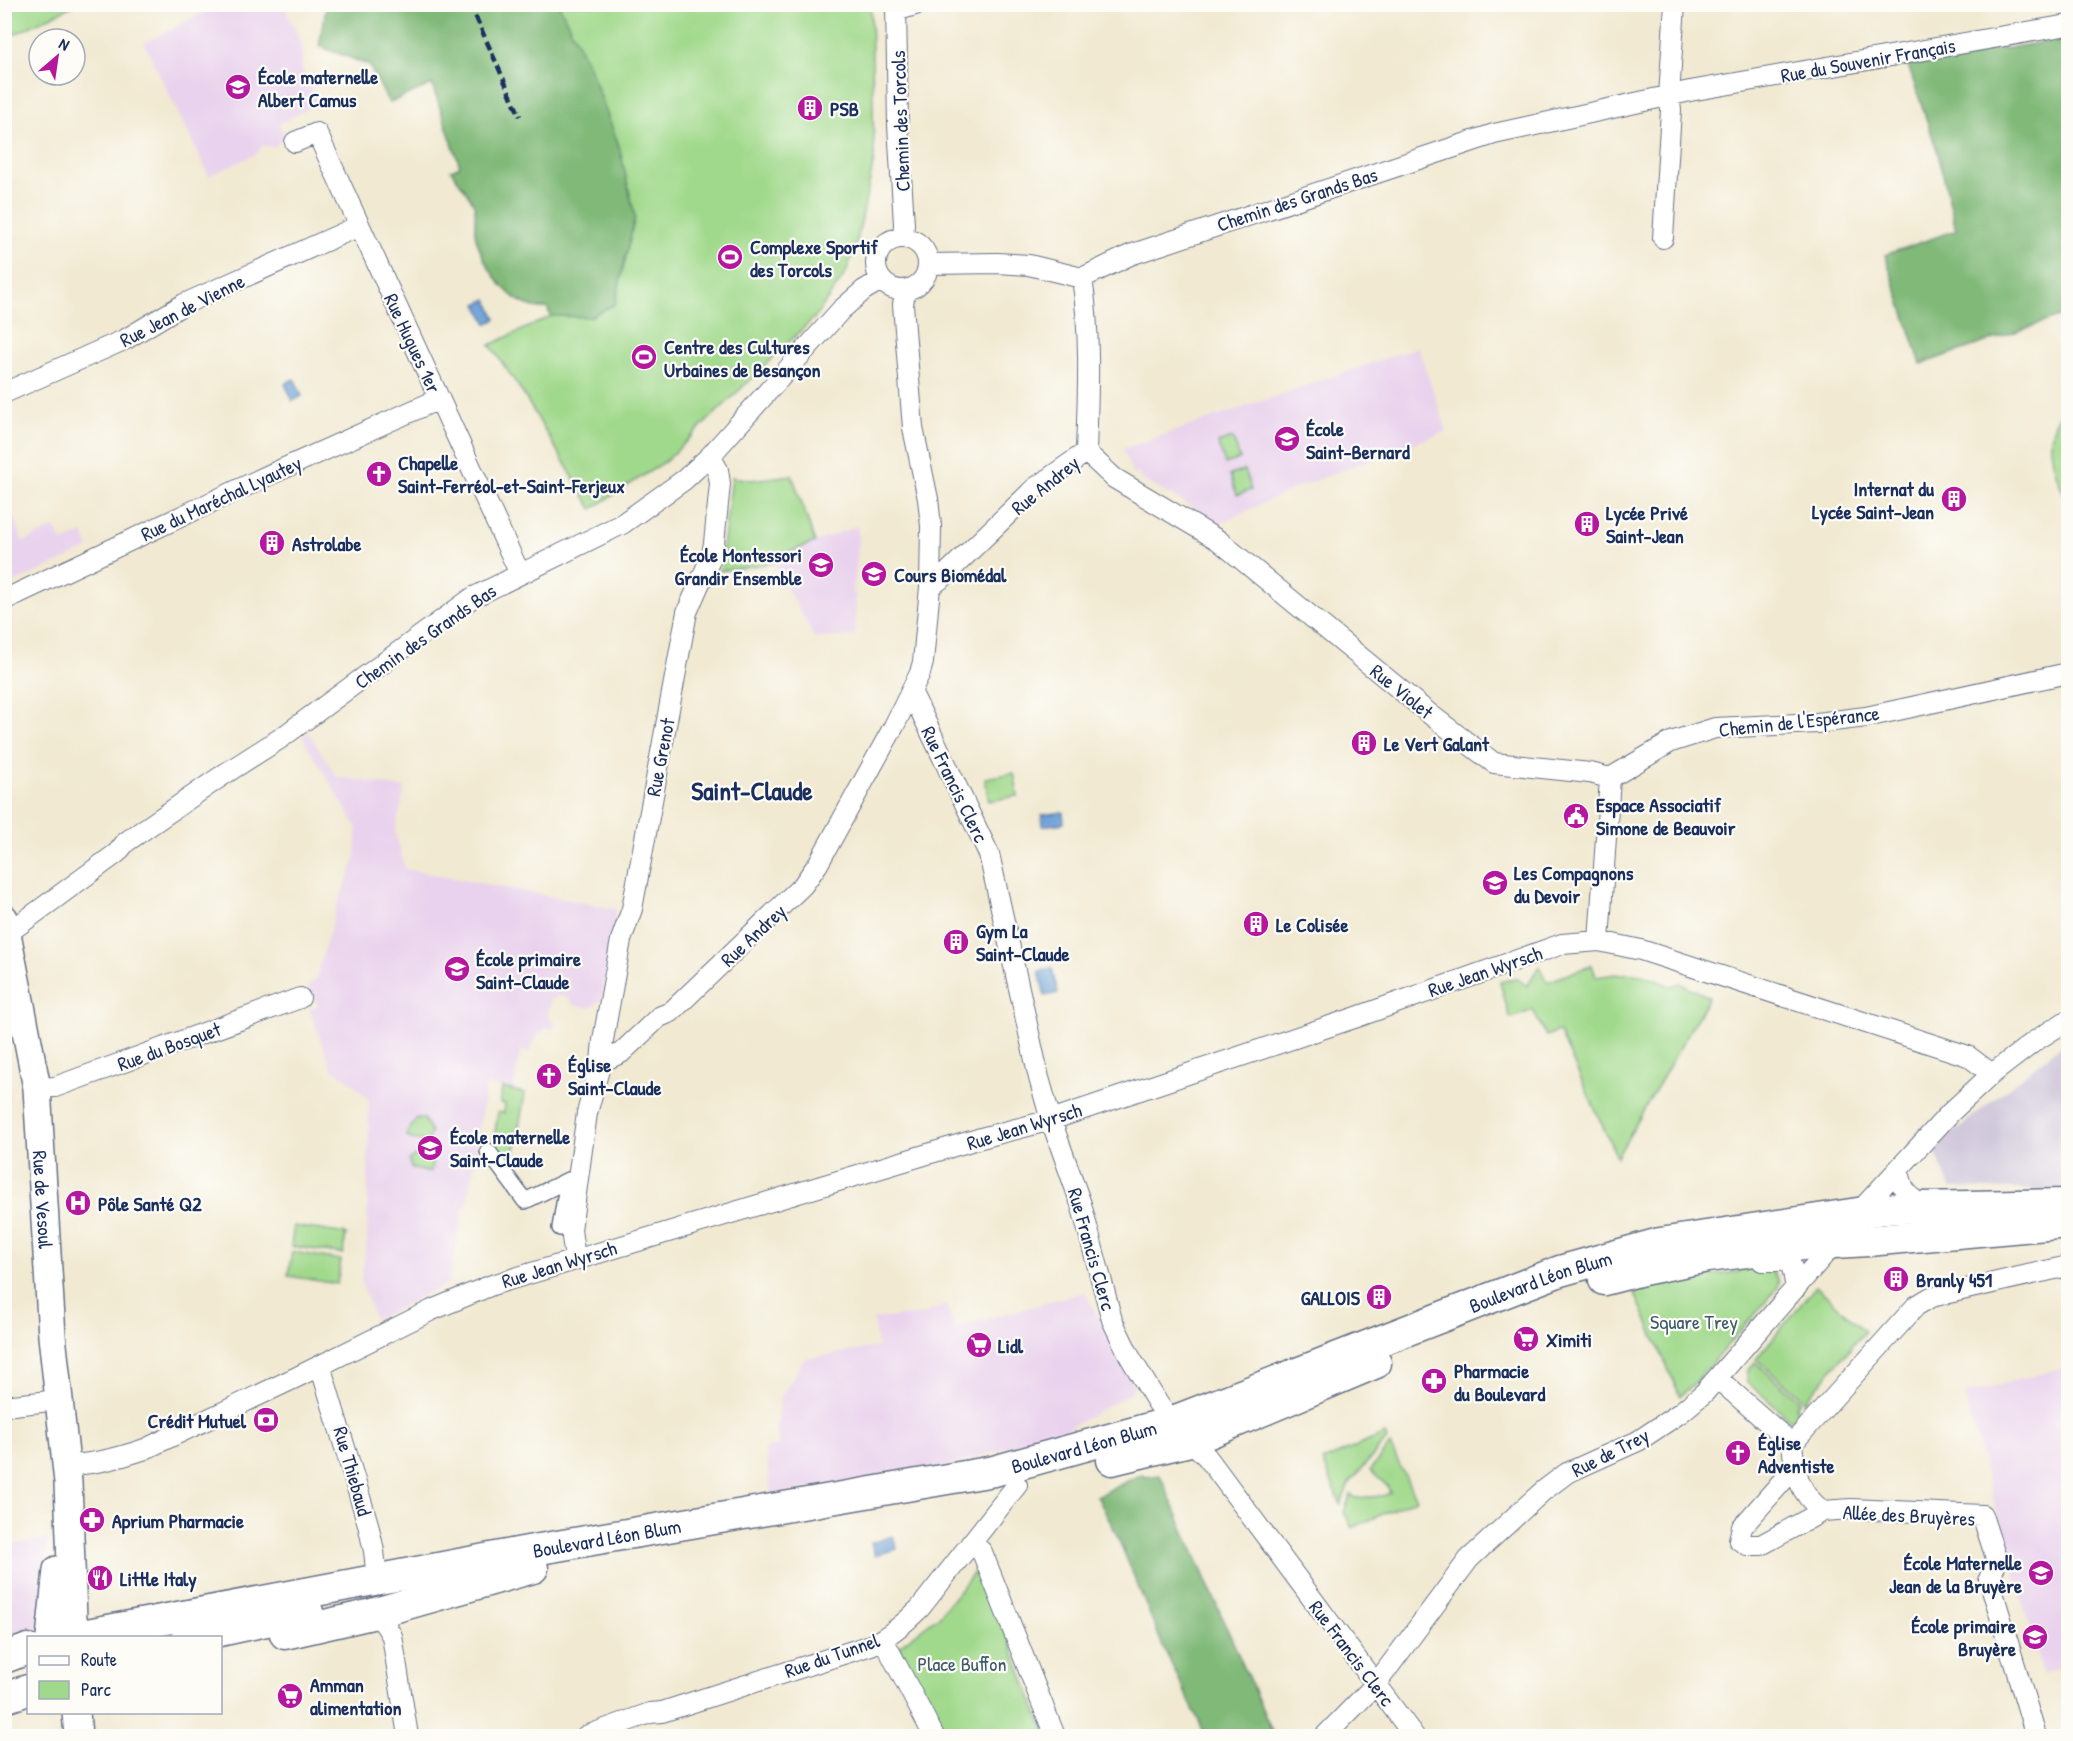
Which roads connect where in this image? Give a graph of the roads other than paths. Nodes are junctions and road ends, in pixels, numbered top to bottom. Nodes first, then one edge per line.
1 (918, 4) edge
2 (1675, 4) edge
3 (896, 8) edge
4 (2068, 25) edge
5 (1669, 96) junction
6 (295, 142) dead end
7 (359, 226) junction
8 (903, 238) junction
9 (1663, 238) dead end
10 (928, 264) junction
11 (1082, 278) junction
12 (881, 280) junction
13 (905, 290) junction
14 (4, 393) edge
15 (439, 399) junction
16 (1086, 452) junction
17 (710, 456) junction
18 (520, 574) junction
19 (930, 587) junction
20 (4, 600) edge
21 (2068, 673) edge
22 (910, 691) junction
23 (1610, 778) junction
24 (6, 925) edge
25 (1599, 941) junction
26 (300, 998) dead end
27 (2068, 1020) edge
28 (600, 1062) junction
29 (1992, 1074) junction
30 (37, 1089) junction
31 (1051, 1120) junction
32 (488, 1151) dead end
33 (1898, 1170) junction
34 (2068, 1204) edge
35 (1920, 1207) junction
36 (1859, 1212) junction
37 (2068, 1223) edge
38 (560, 1228) dead end
39 (1834, 1243) junction
40 (575, 1258) junction
41 (2068, 1266) edge
42 (1643, 1270) junction
43 (1796, 1288) junction
44 (320, 1365) junction
45 (1717, 1378) junction
46 (58, 1400) junction
47 (4, 1406) edge
48 (1181, 1432) junction
49 (1792, 1444) junction
50 (1794, 1468) junction
51 (66, 1473) junction
52 (1017, 1485) junction
53 (1823, 1511) junction
54 (972, 1543) junction
55 (531, 1559) junction
56 (377, 1579) junction
57 (372, 1614) junction
58 (68, 1636) edge
59 (73, 1636) edge
60 (198, 1636) edge
61 (884, 1639) junction
62 (27, 1649) edge
63 (222, 1649) edge
64 (4, 1658) edge
65 (27, 1668) edge
66 (4, 1676) edge
67 (1376, 1684) junction
68 (27, 1690) edge
69 (4, 1698) edge
70 (76, 1714) edge
71 (93, 1714) edge
72 (78, 1737) edge
73 (92, 1737) edge
74 (408, 1737) edge
75 (586, 1737) edge
76 (934, 1737) edge
77 (1055, 1737) edge
78 (1325, 1737) edge
79 (1414, 1737) edge
80 (2036, 1737) edge

1 - 3 street
2 - 5 street
3 - 8 street, Chemin des Torcols
4 - 5 street, Rue du Souvenir Français
5 - 9 street
5 - 11 street, Chemin des Grands Bas
6 - 7 street, Rue Hugues 1er
7 - 14 street, Rue Jean de Vienne
7 - 15 street, Rue Hugues 1er
8 - 10 street
8 - 12 street
10 - 11 street
10 - 13 street
11 - 16 street, Rue Andrey
12 - 13 street
12 - 17 street, Chemin des Grands Bas
13 - 19 street, Rue Andrey
15 - 18 street, Rue Hugues 1er
15 - 20 street, Rue du Maréchal Lyautey
16 - 19 street, Rue Andrey
16 - 23 street, Rue Violet
17 - 18 street, Chemin des Grands Bas
17 - 28 street, Rue Grenot
18 - 24 street, Chemin des Grands Bas
19 - 22 street, Rue Andrey
21 - 23 street, Chemin de l'Espérance
22 - 28 street, Rue Andrey
22 - 31 street, Rue Francis Clerc
23 - 25 street
24 - 30 main road, Rue de Vesoul
25 - 29 street, Rue Jean Wyrsch
25 - 31 street, Rue Jean Wyrsch
26 - 30 street, Rue du Bosquet
27 - 29 street, Rue de Trey
28 - 40 street
29 - 33 street, Rue de Trey
30 - 46 main road, Rue de Vesoul
31 - 40 street, Rue Jean Wyrsch
31 - 48 street, Rue Francis Clerc
32 - 38 street
33 - 35 street
33 - 36 street, Rue de Trey
34 - 35 main road, Boulevard Léon Blum
35 - 36 main road, Boulevard Léon Blum
36 - 39 street, Rue de Trey
36 - 48 main road, Boulevard Léon Blum
37 - 39 main road, Boulevard Léon Blum
39 - 42 main road, Boulevard Léon Blum
39 - 43 street, Rue de Trey
40 - 44 street, Rue Jean Wyrsch
41 - 49 street
42 - 43 street, Boulevard Léon Blum
42 - 48 main road, Boulevard Léon Blum
43 - 45 street, Rue de Trey
44 - 51 street, Rue Jean Wyrsch
44 - 56 street, Rue Thiebaud
45 - 49 street
45 - 67 street, Rue de Trey
46 - 47 street
46 - 51 main road, Rue de Vesoul
48 - 52 main road, Boulevard Léon Blum
48 - 55 main road, Boulevard Léon Blum
48 - 67 street, Rue Francis Clerc
49 - 50 street, Allée des Bruyères
50 - 53 street, Allée des Bruyères
50 - 53 street, Allée des Bruyères
51 - 58 main road, Rue de Vesoul
52 - 54 street, Rue du Tunnel
52 - 55 main road, Boulevard Léon Blum
53 - 80 street, Allée des Bruyères
54 - 61 street, Rue du Tunnel
54 - 77 street
55 - 56 main road, Boulevard Léon Blum
55 - 57 main road
55 - 60 main road
56 - 59 main road, Boulevard Léon Blum
57 - 63 main road
57 - 74 street
61 - 75 street, Rue du Tunnel
61 - 76 street
62 - 64 main road
65 - 66 main road
67 - 78 street, Rue de Trey
67 - 79 street, Rue Francis Clerc
68 - 69 main road
70 - 72 main road
71 - 73 main road

